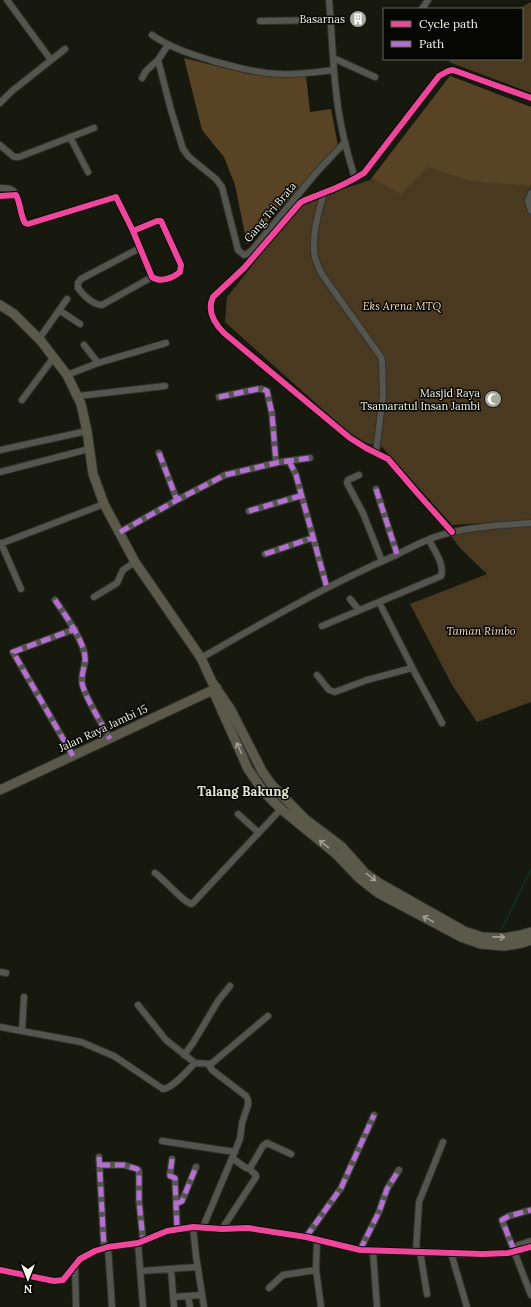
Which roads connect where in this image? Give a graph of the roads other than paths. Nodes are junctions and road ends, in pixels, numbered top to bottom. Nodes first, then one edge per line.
1 (7, 0) edge
2 (330, 0) edge
3 (331, 20) junction
4 (260, 21) dead end
5 (152, 35) dead end
6 (168, 45) junction
7 (65, 49) dead end
8 (333, 58) junction
9 (51, 60) junction
10 (158, 60) junction
11 (334, 70) junction
12 (375, 77) dead end
13 (142, 78) dead end
14 (531, 98) edge
15 (0, 103) edge
16 (94, 128) dead end
17 (70, 137) junction
18 (345, 142) junction
19 (0, 145) edge
20 (88, 172) dead end
21 (355, 179) junction
22 (0, 188) edge
23 (324, 193) junction
24 (531, 193) edge
25 (16, 195) junction
26 (0, 196) edge
27 (531, 211) edge
28 (133, 231) junction
29 (140, 248) junction
30 (152, 277) junction
31 (67, 299) dead end
32 (0, 304) edge
33 (59, 310) junction
34 (80, 324) dead end
35 (39, 339) junction
36 (166, 344) dead end
37 (84, 345) dead end
38 (54, 357) junction
39 (98, 362) junction
40 (67, 375) junction
41 (165, 386) dead end
42 (78, 396) junction
43 (219, 397) dead end
44 (22, 400) dead end
45 (87, 431) junction
46 (89, 449) junction
47 (0, 450) edge
48 (376, 452) junction
49 (159, 453) dead end
50 (310, 458) dead end
51 (290, 461) junction
52 (276, 463) junction
53 (0, 472) edge
54 (359, 475) dead end
55 (376, 489) dead end
56 (300, 496) junction
57 (177, 500) junction
58 (104, 504) junction
59 (249, 511) dead end
60 (531, 523) edge
61 (120, 532) junction
62 (452, 532) junction
63 (312, 538) junction
64 (429, 540) junction
65 (1, 543) edge
66 (265, 554) dead end
67 (397, 554) junction
68 (382, 561) junction
69 (135, 562) junction
70 (327, 588) junction
71 (21, 589) dead end
72 (94, 597) dead end
73 (350, 599) dead end
74 (55, 600) dead end
75 (379, 602) junction
76 (360, 610) junction
77 (322, 626) dead end
78 (75, 629) junction
79 (201, 658) junction
80 (412, 668) junction
81 (318, 675) dead end
82 (213, 686) junction
83 (442, 723) dead end
84 (110, 739) junction
85 (73, 756) junction
86 (0, 790) edge
87 (281, 809) junction
88 (238, 814) dead end
89 (259, 833) junction
90 (155, 872) dead end
91 (444, 924) junction
92 (531, 932) edge
93 (531, 940) edge
94 (230, 986) dead end
95 (24, 997) dead end
96 (138, 1005) dead end
97 (268, 1016) dead end
98 (0, 1027) edge
99 (22, 1031) junction
100 (184, 1054) junction
101 (195, 1063) junction
102 (211, 1064) junction
103 (374, 1115) dead end
104 (162, 1141) dead end
105 (442, 1142) dead end
106 (291, 1154) dead end
107 (234, 1155) junction
108 (99, 1157) dead end
109 (172, 1159) dead end
110 (100, 1165) junction
111 (196, 1167) dead end
112 (248, 1168) junction
113 (399, 1170) dead end
114 (176, 1204) junction
115 (531, 1210) edge
116 (193, 1227) junction
117 (203, 1227) junction
118 (222, 1228) junction
119 (177, 1229) junction
120 (306, 1237) junction
121 (317, 1239) junction
122 (141, 1241) junction
123 (531, 1241) edge
124 (106, 1247) junction
125 (531, 1247) edge
126 (360, 1250) junction
127 (514, 1250) junction
128 (373, 1251) junction
129 (418, 1251) junction
130 (451, 1253) junction
131 (75, 1264) junction
132 (197, 1267) junction
133 (171, 1269) junction
134 (0, 1270) edge
135 (316, 1270) junction
136 (140, 1271) junction
137 (530, 1286) edge
138 (269, 1288) dead end
139 (427, 1294) dead end
140 (202, 1295) junction
141 (531, 1295) edge
142 (188, 1296) junction
143 (173, 1297) junction
144 (76, 1307) edge
145 (112, 1307) edge
146 (143, 1307) edge
147 (174, 1307) edge
148 (190, 1307) edge
149 (204, 1307) edge
150 (321, 1307) edge
151 (378, 1307) edge
152 (467, 1307) edge

1 - 9 street
2 - 3 street
3 - 4 street
3 - 8 street
5 - 6 street
6 - 10 street
6 - 11 street
7 - 9 street
8 - 11 street
8 - 12 street
9 - 15 street
10 - 13 street
10 - 18 street, Gang Tri Brata
11 - 18 street
14 - 21 street
16 - 17 street
17 - 19 street
17 - 20 street
18 - 21 street
21 - 23 street
22 - 25 street
23 - 48 street
23 - 48 street
24 - 27 street
25 - 26 street
25 - 28 street
28 - 29 street
28 - 30 street
29 - 30 street
29 - 30 street
31 - 33 street
32 - 35 highway
33 - 34 street
33 - 35 street
35 - 38 highway
36 - 39 street
37 - 39 street
38 - 40 highway
38 - 44 street
39 - 40 street
40 - 42 highway
41 - 42 street
42 - 45 highway
43 - 52 street
45 - 46 highway
45 - 47 street
46 - 53 street
46 - 58 highway
48 - 62 street
49 - 57 street
50 - 51 street
51 - 52 street
51 - 56 street
52 - 57 street
54 - 68 street
55 - 67 street
56 - 59 street
56 - 63 street
57 - 61 street
58 - 61 highway
58 - 65 street
60 - 62 street
61 - 69 highway
62 - 64 street
63 - 66 street
63 - 70 street
64 - 67 street
64 - 75 street
65 - 71 street
67 - 68 street
68 - 70 street
69 - 72 street
69 - 79 highway
70 - 79 street
73 - 76 street
74 - 78 street
75 - 76 street
75 - 80 street
76 - 77 street
78 - 84 street
78 - 85 street
79 - 82 highway
80 - 81 street
80 - 83 street
82 - 84 highway, Jalan Raya Jambi 15
87 -> 82 highway
82 -> 91 highway
84 - 85 highway, Jalan Raya Jambi 15
85 - 86 highway, Jalan Raya Jambi 15
87 - 89 street
91 -> 87 highway
88 - 89 street
89 - 90 street
91 -> 92 highway
91 - 93 highway
94 - 100 street
95 - 99 street
96 - 100 street
97 - 102 street
98 - 99 street
99 - 101 street
100 - 101 street
101 - 102 street
102 - 107 street
103 - 120 street
104 - 107 street
105 - 129 street
106 - 112 street
107 - 112 street
107 - 117 street
108 - 110 street
109 - 114 street
110 - 122 street
110 - 124 street
111 - 114 street
112 - 118 street
113 - 126 street
114 - 119 street
115 - 127 street
116 - 117 street
116 - 119 street
116 - 132 street
117 - 118 street
118 - 120 street
119 - 122 street
120 - 121 street
121 - 126 street
121 - 135 street
122 - 124 street
122 - 136 street
123 - 127 street
124 - 131 street
124 - 145 street
125 - 127 street
126 - 128 street
127 - 130 street
127 - 137 street
128 - 129 street
128 - 151 street
129 - 130 street
129 - 139 street
130 - 152 street
131 - 134 street
131 - 144 street
132 - 133 street
132 - 140 street
133 - 136 street
133 - 143 street
135 - 138 street
135 - 150 street
136 - 146 street
137 - 141 street
140 - 142 street
140 - 149 street
142 - 143 street
142 - 148 street
143 - 147 street

